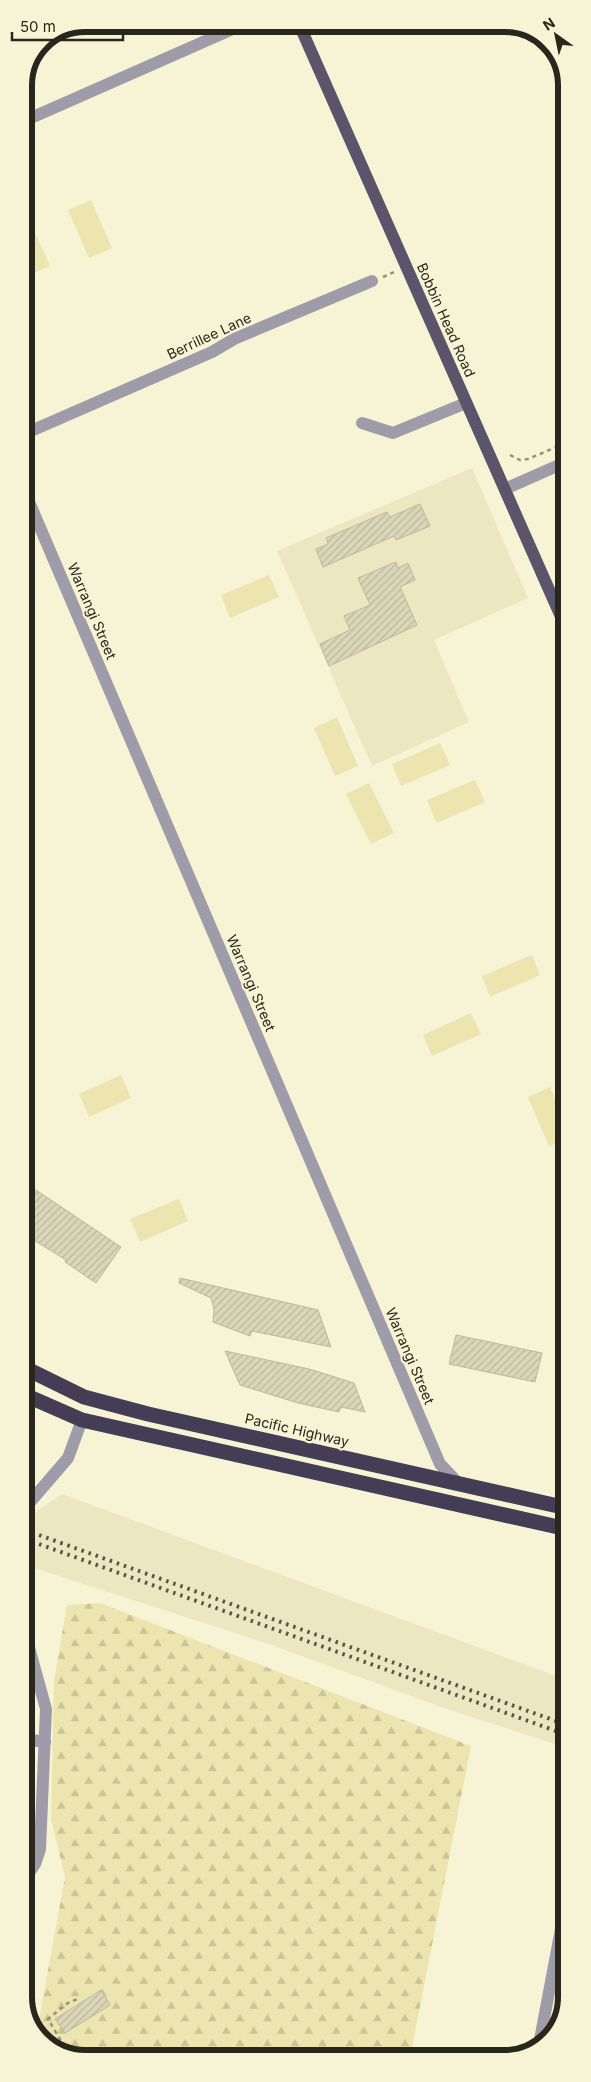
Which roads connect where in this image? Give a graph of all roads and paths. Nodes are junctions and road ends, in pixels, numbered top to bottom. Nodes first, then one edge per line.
1 (224, 33) edge
2 (303, 33) edge
3 (33, 117) edge
4 (406, 266) junction
5 (372, 281) joint
6 (466, 403) junction
7 (362, 423) dead end
8 (33, 430) edge
9 (558, 446) edge
10 (510, 455) dead end
11 (558, 466) edge
12 (506, 489) junction
13 (33, 511) edge
14 (558, 609) edge
15 (33, 1372) edge
16 (33, 1399) edge
17 (82, 1420) junction
18 (458, 1483) junction
19 (33, 1499) edge
20 (558, 1506) edge
21 (558, 1528) edge
22 (33, 1662) edge
23 (33, 1740) edge
24 (45, 1742) junction
25 (33, 1867) edge
26 (558, 1945) edge
27 (80, 1998) dead end
28 (541, 2036) edge
29 (66, 2045) edge

1 - 3 street
2 - 4 main road, Bobbin Head Road
4 - 5 path
4 - 6 main road, Bobbin Head Road
5 - 8 street, Berrillee Lane
6 - 7 street
6 - 12 main road, Bobbin Head Road
9 - 10 path
11 - 12 street
12 - 14 main road, Bobbin Head Road
13 - 18 street, Warrangi Street
15 - 18 highway, Pacific Highway
16 - 17 highway
17 - 19 street
17 - 21 highway
18 - 20 highway, Pacific Highway
22 - 24 street
23 - 24 street
24 - 25 street
26 - 28 street
27 - 29 path

